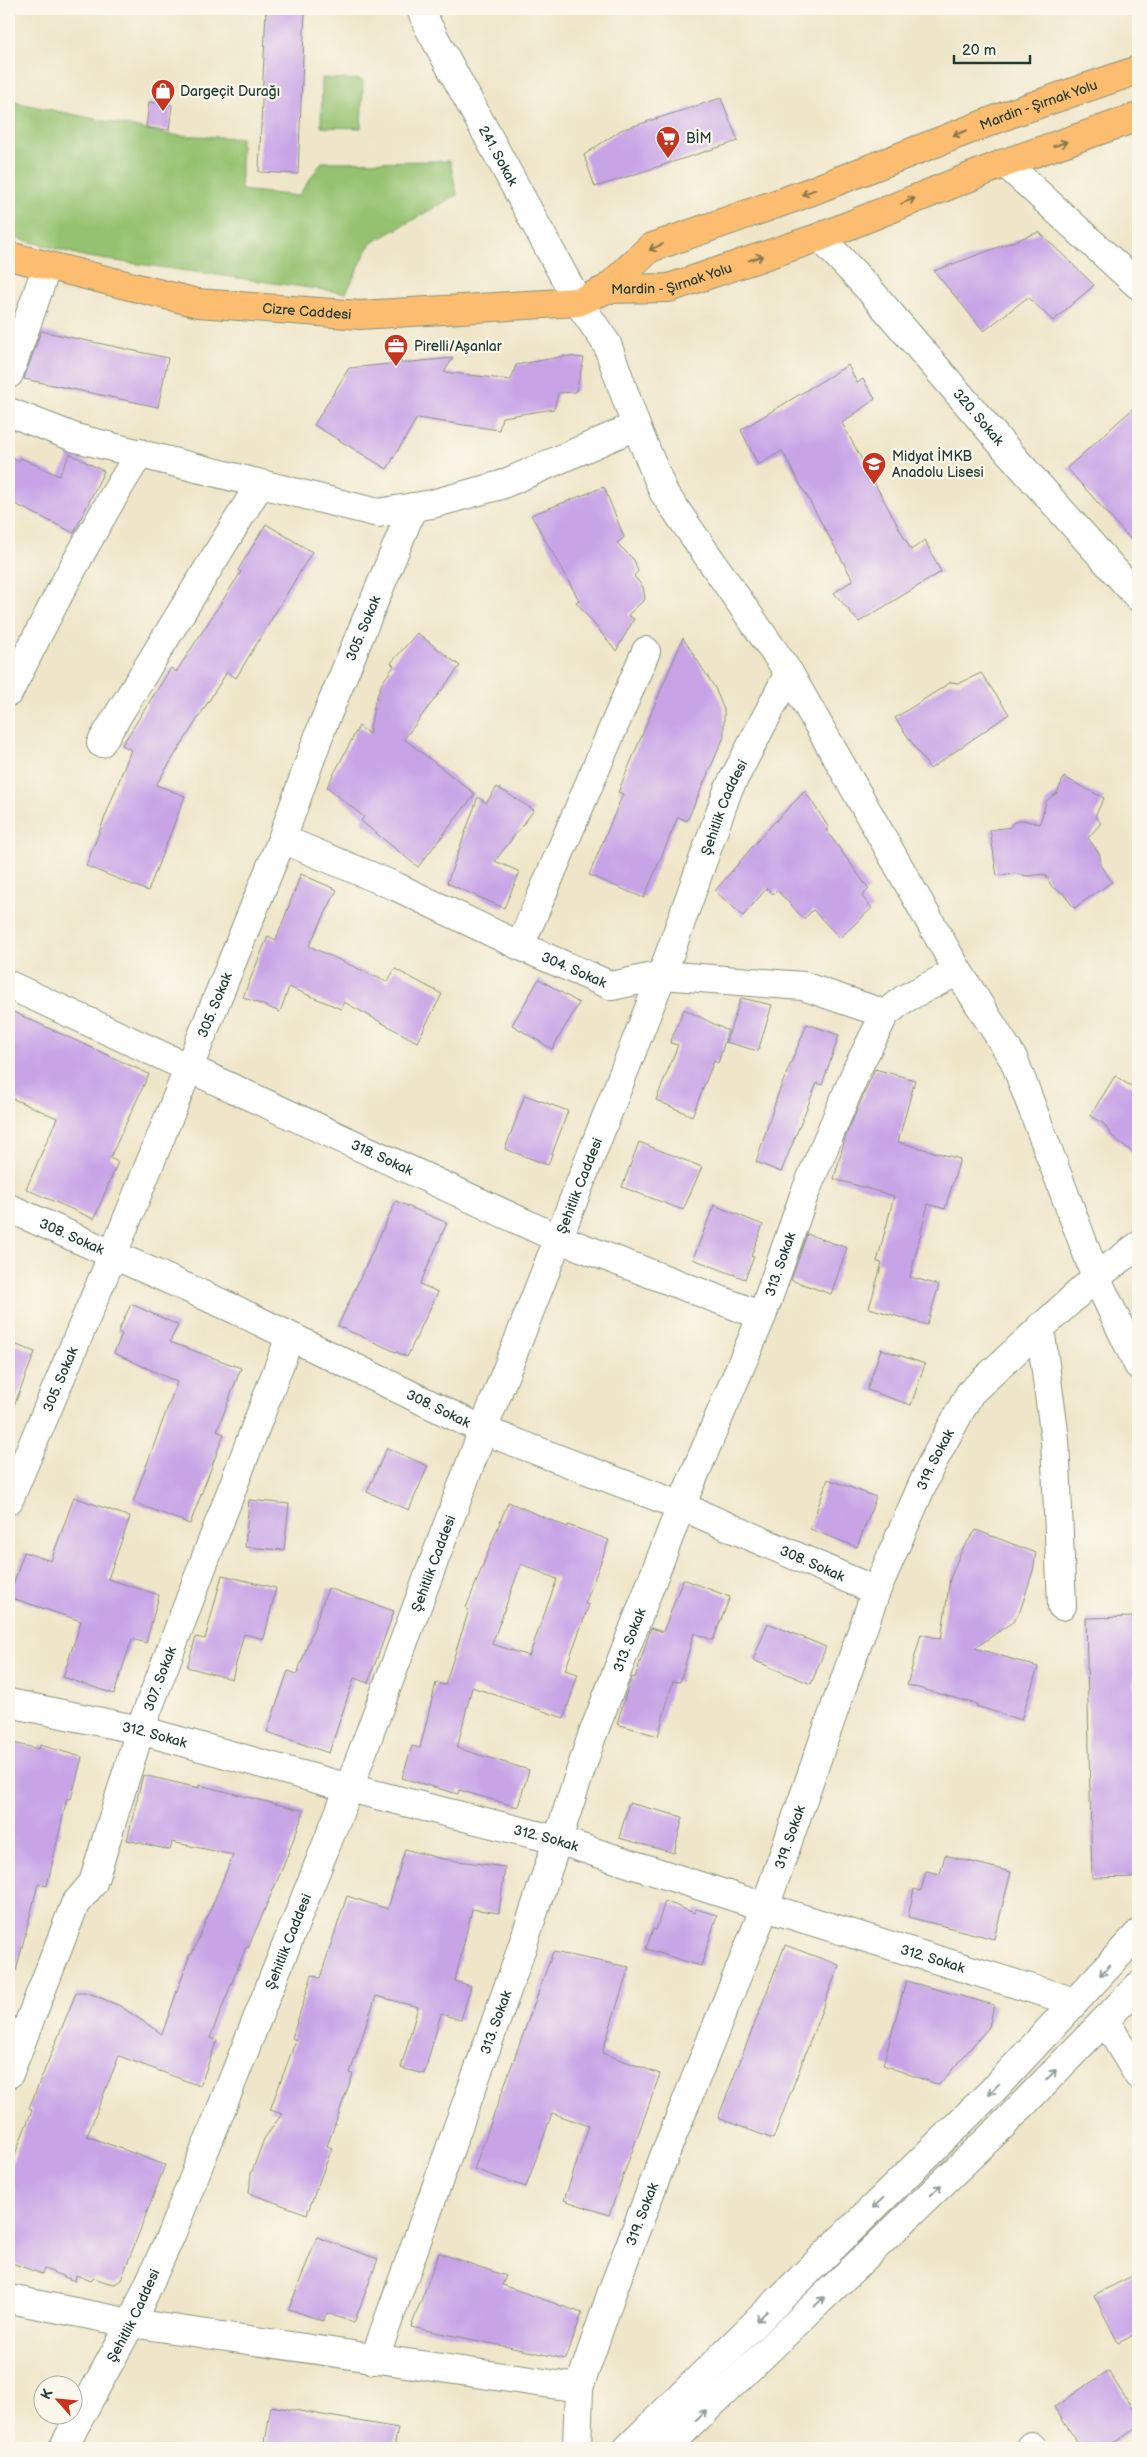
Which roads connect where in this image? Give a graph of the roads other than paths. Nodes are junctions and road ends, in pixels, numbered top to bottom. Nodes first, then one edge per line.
1 (421, 9) edge
2 (1138, 70) edge
3 (1138, 117) edge
4 (1005, 163) junction
5 (820, 237) junction
6 (9, 256) edge
7 (47, 266) junction
8 (1138, 285) edge
9 (607, 289) junction
10 (578, 302) junction
11 (9, 374) edge
12 (9, 412) edge
13 (636, 426) junction
14 (140, 453) junction
15 (260, 484) junction
16 (413, 507) junction
17 (1138, 597) edge
18 (646, 651) dead end
19 (789, 673) junction
20 (9, 692) edge
21 (101, 743) dead end
22 (282, 839) junction
23 (520, 946) junction
24 (958, 971) junction
25 (662, 975) junction
26 (9, 985) edge
27 (885, 1014) junction
28 (188, 1066) junction
29 (9, 1208) edge
30 (557, 1238) junction
31 (1138, 1246) edge
32 (113, 1254) junction
33 (1096, 1277) junction
34 (762, 1316) junction
35 (1040, 1327) junction
36 (290, 1337) junction
37 (1138, 1365) edge
38 (482, 1430) junction
39 (16, 1466) edge
40 (9, 1500) edge
41 (681, 1506) junction
42 (876, 1591) junction
43 (1062, 1606) dead end
44 (9, 1703) edge
45 (140, 1730) junction
46 (349, 1788) junction
47 (557, 1840) junction
48 (766, 1907) junction
49 (1138, 1934) edge
50 (1138, 1986) edge
51 (1075, 2002) junction
52 (1105, 2020) junction
53 (9, 2074) edge
54 (1138, 2076) edge
55 (9, 2299) edge
56 (131, 2323) junction
57 (374, 2360) junction
58 (579, 2388) junction
59 (63, 2448) edge
60 (577, 2448) edge
61 (628, 2448) edge
62 (666, 2448) edge

1 - 10 street, 241. Sokak
2 -> 9 main road, Mardin - Şırnak Yolu
4 -> 3 main road, Mardin - Şırnak Yolu
5 -> 4 main road, Mardin - Şırnak Yolu
4 - 8 street
9 -> 5 main road, Mardin - Şırnak Yolu
5 - 17 street, 320. Sokak
6 - 7 main road, Cizre Caddesi
7 - 10 main road, Cizre Caddesi
7 - 11 street
9 - 10 main road, Cizre Caddesi
10 - 13 street, 241. Sokak
12 - 14 street
13 - 16 street
13 - 19 street, 241. Sokak
14 - 15 street
14 - 20 street
15 - 16 street
15 - 21 street
16 - 22 street, 305. Sokak
18 - 23 street
19 - 24 street, 241. Sokak
19 - 25 street, Şehitlik Caddesi
22 - 23 street, 304. Sokak
22 - 28 street, 305. Sokak
23 - 25 street, 304. Sokak
24 - 27 street, 313. Sokak
24 - 33 street, 241. Sokak
25 - 27 street, 304. Sokak
25 - 30 street, Şehitlik Caddesi
26 - 28 street, 318. Sokak
27 - 34 street, 313. Sokak
28 - 30 street, 318. Sokak
28 - 32 street, 305. Sokak
29 - 32 street, 308. Sokak
30 - 34 street, 318. Sokak
30 - 38 street, Şehitlik Caddesi
31 - 33 street, 319. Sokak
32 - 36 street, 308. Sokak
32 - 39 street, 305. Sokak
33 - 35 street, 319. Sokak
33 - 37 street, 241. Sokak
34 - 41 street, 313. Sokak
35 - 42 street, 319. Sokak
35 - 43 street
36 - 38 street, 308. Sokak
36 - 45 street, 307. Sokak
38 - 41 street, 308. Sokak
38 - 46 street, Şehitlik Caddesi
39 - 40 street, 305. Sokak
41 - 42 street, 308. Sokak
41 - 47 street, 313. Sokak
42 - 48 street, 319. Sokak
44 - 45 street, 312. Sokak
45 - 46 street, 312. Sokak
45 - 53 street, 307. Sokak
46 - 47 street, 312. Sokak
46 - 56 street, Şehitlik Caddesi
47 - 48 street, 312. Sokak
47 - 57 street, 313. Sokak
48 - 51 street, 312. Sokak
48 - 58 street, 319. Sokak
49 -> 51 street
50 - 52 street
51 -> 61 street
52 - 54 street
62 -> 52 street
55 - 56 street
56 - 57 street
56 - 59 street, Şehitlik Caddesi
57 - 58 street
58 - 60 street, 319. Sokak

